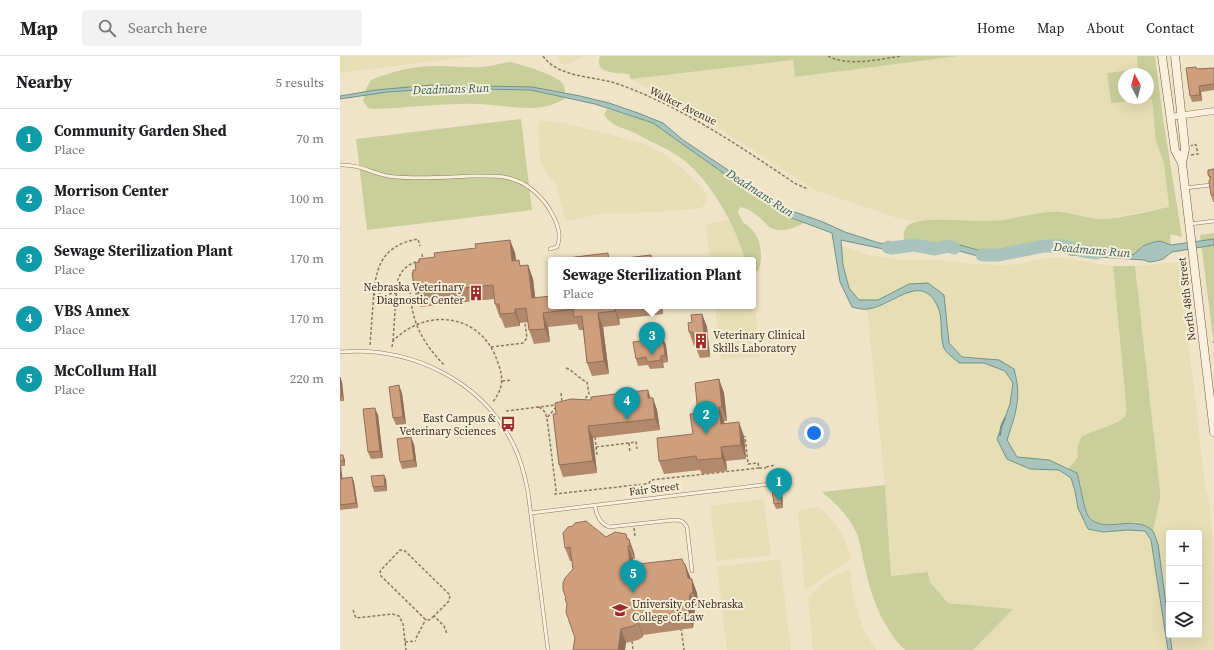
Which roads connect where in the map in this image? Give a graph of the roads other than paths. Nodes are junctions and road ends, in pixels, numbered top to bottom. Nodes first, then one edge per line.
1 (1162, 56) edge
2 (1175, 56) edge
3 (1180, 56) edge
4 (1214, 112) edge
5 (1182, 115) junction
6 (1170, 117) junction
7 (1182, 163) junction
8 (340, 165) edge
9 (1211, 185) edge
10 (1185, 188) junction
11 (1214, 221) edge
12 (1190, 224) junction
13 (550, 249) dead end
14 (340, 352) edge
15 (1214, 432) edge
16 (779, 483) dead end
17 (595, 505) junction
18 (531, 513) junction
19 (692, 571) dead end
20 (548, 650) edge

1 - 6 main road, North 48th Street
2 - 3 lane
2 - 5 main road, North 48th Street
4 - 5 street
5 - 6 street
5 - 7 main road, North 48th Street
6 - 7 main road, North 48th Street
7 - 10 main road, North 48th Street
8 - 13 lane
9 - 10 lane
10 - 12 main road, North 48th Street
11 - 12 lane
12 - 15 main road, North 48th Street
14 - 18 lane
16 - 17 lane, Fair Street
17 - 18 lane, Fair Street
17 - 19 lane
18 - 20 lane

